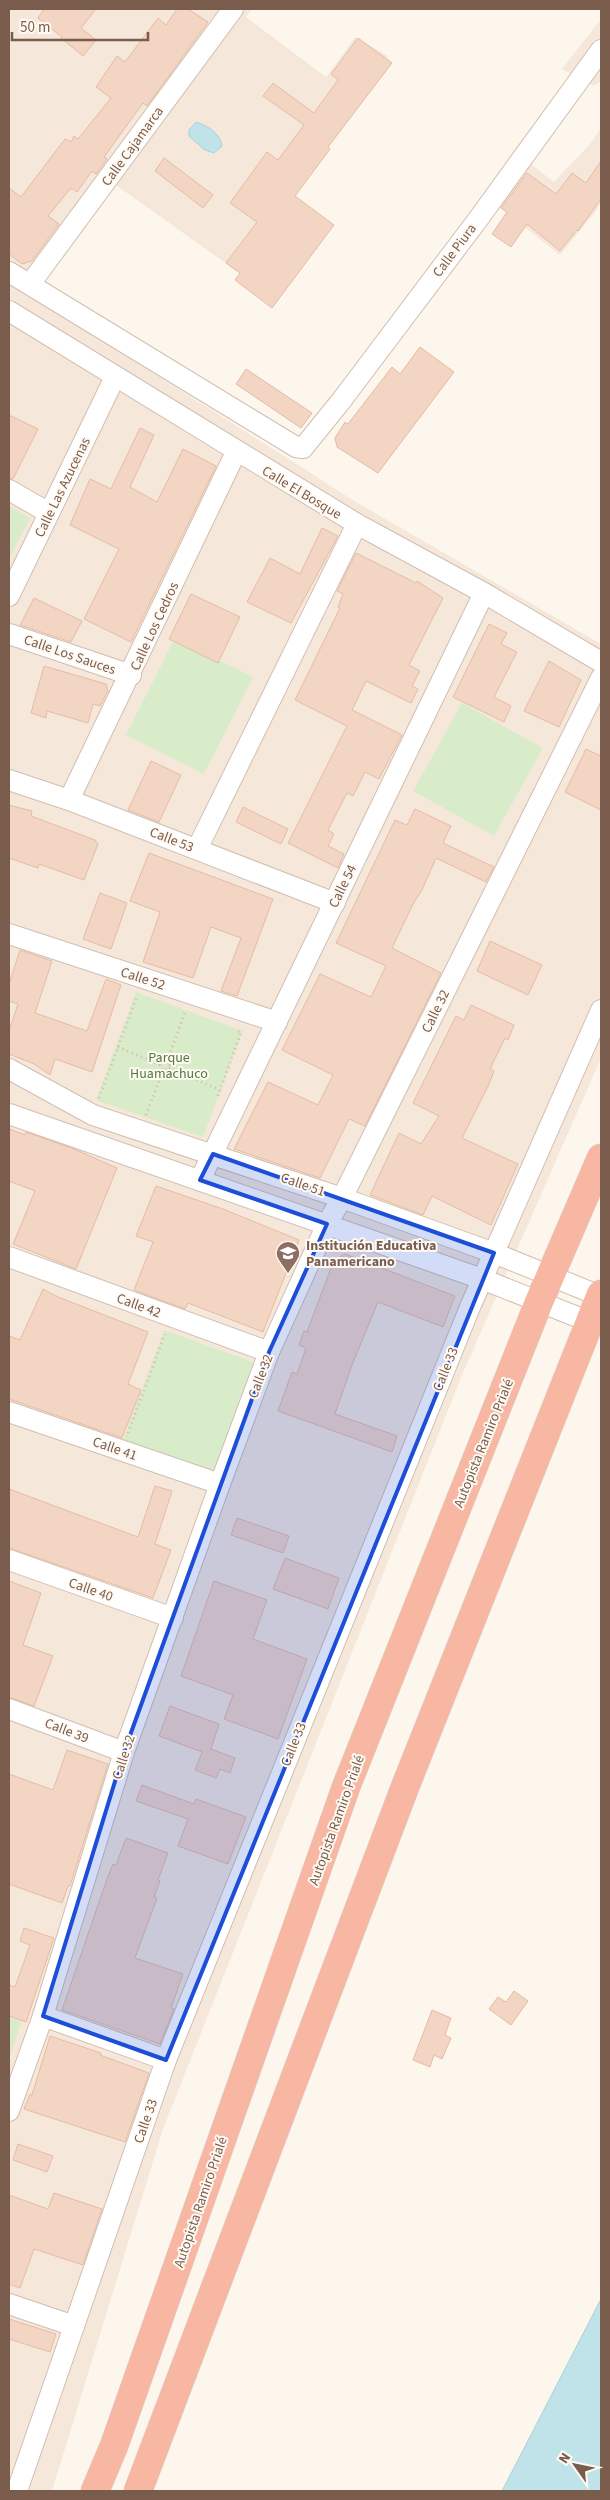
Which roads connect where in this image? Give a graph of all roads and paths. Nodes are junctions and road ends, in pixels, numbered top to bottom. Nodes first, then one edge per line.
1 (233, 9) edge
2 (601, 50) edge
3 (9, 272) edge
4 (30, 284) junction
5 (9, 311) edge
6 (116, 377) junction
7 (236, 452) junction
8 (9, 490) edge
9 (49, 513) junction
10 (357, 524) junction
11 (484, 593) junction
12 (9, 596) edge
13 (9, 634) edge
14 (601, 662) edge
15 (131, 675) junction
16 (601, 678) edge
17 (9, 780) edge
18 (69, 800) junction
19 (197, 849) junction
20 (335, 902) junction
21 (9, 934) edge
22 (146, 997) dead end
23 (177, 1009) dead end
24 (601, 1010) edge
25 (185, 1012) junction
26 (194, 1015) dead end
27 (277, 1022) junction
28 (232, 1029) dead end
29 (118, 1047) junction
30 (167, 1061) junction
31 (160, 1065) junction
32 (169, 1068) junction
33 (9, 1069) edge
34 (164, 1069) junction
35 (220, 1090) junction
36 (217, 1098) dead end
37 (109, 1102) dead end
38 (137, 1112) dead end
39 (9, 1114) edge
40 (146, 1116) junction
41 (154, 1119) dead end
42 (213, 1154) junction
43 (601, 1158) edge
44 (200, 1180) junction
45 (342, 1198) junction
46 (327, 1224) junction
47 (494, 1253) junction
48 (9, 1257) edge
49 (551, 1276) junction
50 (482, 1279) junction
51 (601, 1294) edge
52 (539, 1302) junction
53 (171, 1317) junction
54 (590, 1322) junction
55 (269, 1352) junction
56 (9, 1412) edge
57 (122, 1450) junction
58 (220, 1484) junction
59 (9, 1560) edge
60 (173, 1618) junction
61 (9, 1709) edge
62 (124, 1752) junction
63 (42, 2016) junction
64 (166, 2060) junction
65 (9, 2111) edge
66 (9, 2304) edge
67 (74, 2326) junction
68 (17, 2491) edge
69 (95, 2491) edge
70 (138, 2491) edge

1 - 4 street, Calle Cajamarca
2 - 4 street, Calle Piura
3 - 4 street
5 - 6 street, Calle El Bosque
6 - 7 street, Calle El Bosque
6 - 9 street, Calle Las Azucenas
7 - 10 street, Calle El Bosque
7 - 15 street, Calle Los Cedros
8 - 9 street
9 - 12 street, Calle Las Azucenas
10 - 11 street, Calle El Bosque
10 - 19 street
11 - 14 street, Calle El Bosque
11 - 20 street, Calle 54
13 - 15 street, Calle Los Sauces
15 - 18 street, Calle Los Cedros
16 - 45 street, Calle 32
17 - 18 street, Calle 53
18 - 19 street, Calle 53
19 - 20 street, Calle 53
20 - 27 street, Calle 54
21 - 27 street, Calle 52
22 - 29 path
23 - 25 path
24 - 47 street, Calle 33
25 - 26 path
25 - 30 path
27 - 42 street, Calle 54
28 - 35 path
29 - 31 path
29 - 37 path
30 - 31 path
30 - 32 path
31 - 34 path
32 - 34 path
32 - 35 path
33 - 42 street, Calle 51
34 - 40 path
35 - 36 path
38 - 40 path
39 - 44 street
40 - 41 path
42 - 44 street, Calle 54
42 - 45 street, Calle 51
43 - 49 highway, Autopista Ramiro Prialé
44 - 46 street
45 - 46 street, Calle 32
45 - 47 street, Calle 51
46 - 50 street
46 - 55 street, Calle 32
47 - 49 street, Calle 51
47 - 50 street, Calle 33
48 - 53 street, Calle 42
49 - 51 street, Calle 51
49 - 52 highway, Autopista Ramiro Prialé
50 - 52 street
50 - 64 street, Calle 33
51 - 54 highway
52 - 54 street
52 - 69 highway, Autopista Ramiro Prialé
53 - 55 street, Calle 42
53 - 57 path
54 - 70 highway
55 - 58 street, Calle 32
56 - 57 street, Calle 41
57 - 58 street, Calle 41
58 - 60 street, Calle 32
59 - 60 street, Calle 40
60 - 62 street, Calle 32
61 - 62 street, Calle 39
62 - 63 street, Calle 32
63 - 64 street
63 - 65 street, Calle 32
64 - 67 street, Calle 33
66 - 67 street
67 - 68 street, Calle 33

